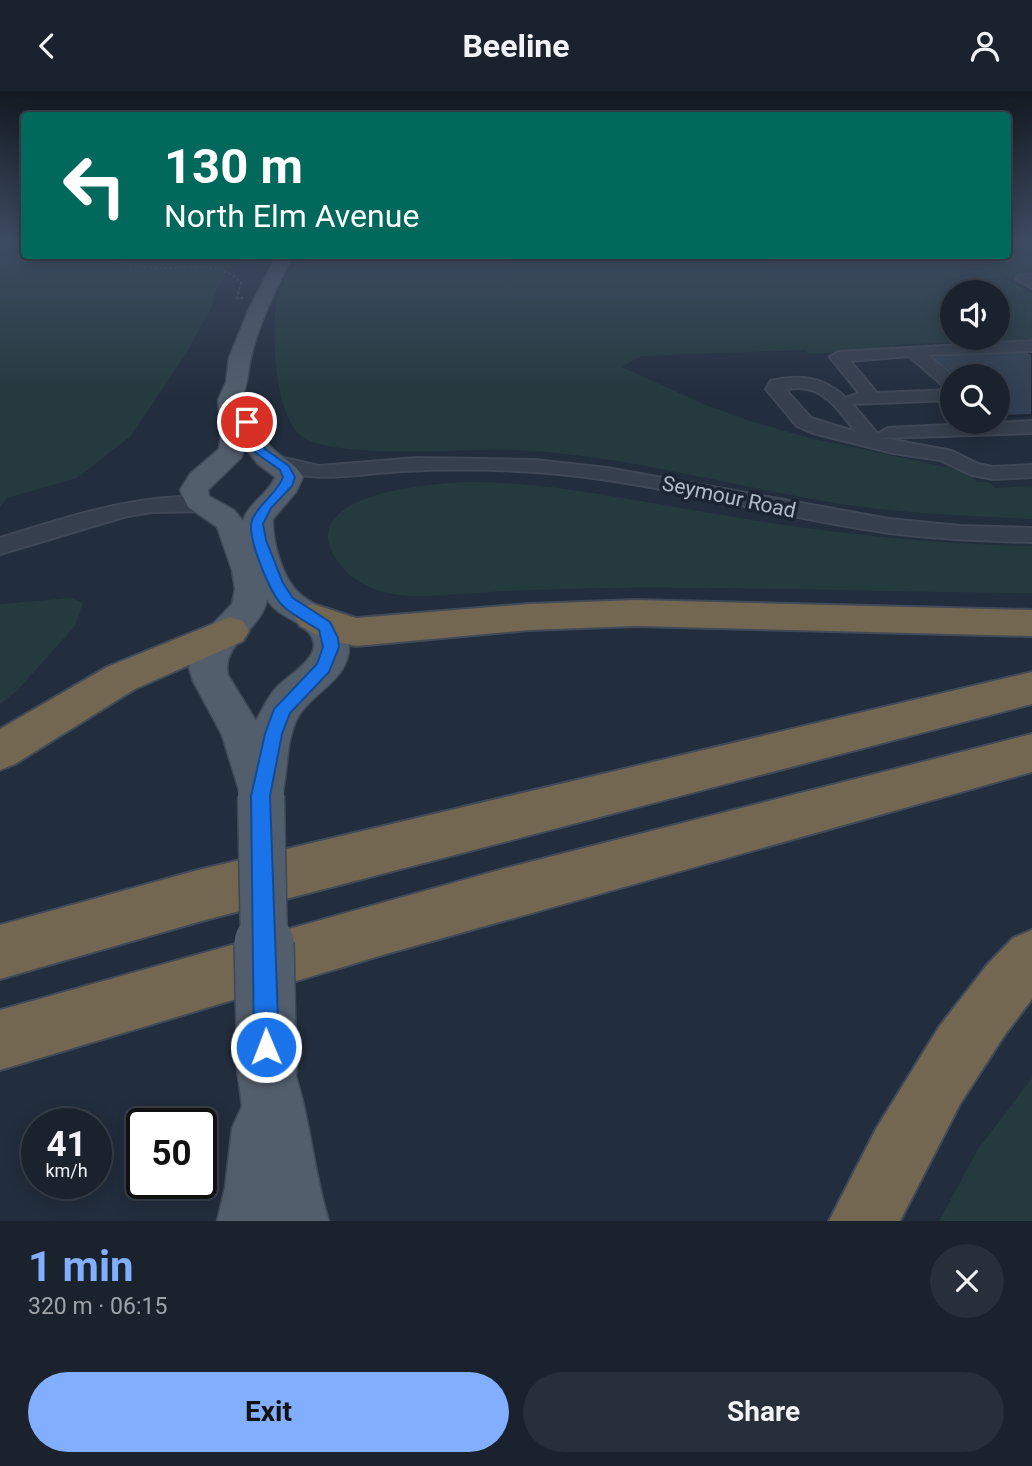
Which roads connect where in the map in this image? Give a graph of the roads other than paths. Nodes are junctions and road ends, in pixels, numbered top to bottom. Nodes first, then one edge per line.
1 (266, 293) edge
2 (1032, 346) edge
3 (913, 351) junction
4 (940, 374) edge
5 (237, 382) junction
6 (940, 395) edge
7 (872, 398) junction
8 (837, 400) junction
9 (1010, 426) edge
10 (1032, 427) edge
11 (940, 432) edge
12 (871, 439) junction
13 (275, 462) junction
14 (426, 465) junction
15 (211, 471) junction
16 (1032, 471) edge
17 (274, 498) junction
18 (204, 506) junction
19 (90, 518) junction
20 (1032, 535) edge
21 (0, 546) edge
22 (313, 617) junction
23 (1032, 622) edge
24 (230, 631) junction
25 (304, 686) junction
26 (215, 688) junction
27 (1032, 688) edge
28 (0, 751) edge
29 (1032, 753) edge
30 (261, 796) junction
31 (0, 952) edge
32 (1032, 957) edge
33 (0, 1040) edge
34 (267, 1075) junction
35 (250, 1221) edge
36 (296, 1221) edge
37 (864, 1221) edge

1 - 5 main road
2 - 3 street
3 - 4 street
3 - 7 street
5 - 13 main road
5 - 15 main road
6 - 7 street
7 - 8 street
8 - 12 street
8 - 12 street
9 - 10 street
11 - 12 street
12 - 16 street
13 - 14 street, Seymour Road
13 - 15 main road
13 - 17 main road
14 - 17 street, Seymour Road
14 - 20 street, Seymour Road
15 - 18 main road
15 - 19 street
17 - 18 main road, Seymour Road
17 - 22 main road
18 - 19 street
18 - 24 main road
19 - 21 street
22 - 23 highway
22 - 24 main road
22 - 25 main road
24 - 26 main road
24 - 28 highway
25 - 26 main road
25 - 30 main road
26 - 30 main road
27 - 31 highway
29 - 33 highway
30 - 34 main road, bridge
32 - 37 highway
34 - 35 main road
34 - 36 main road

